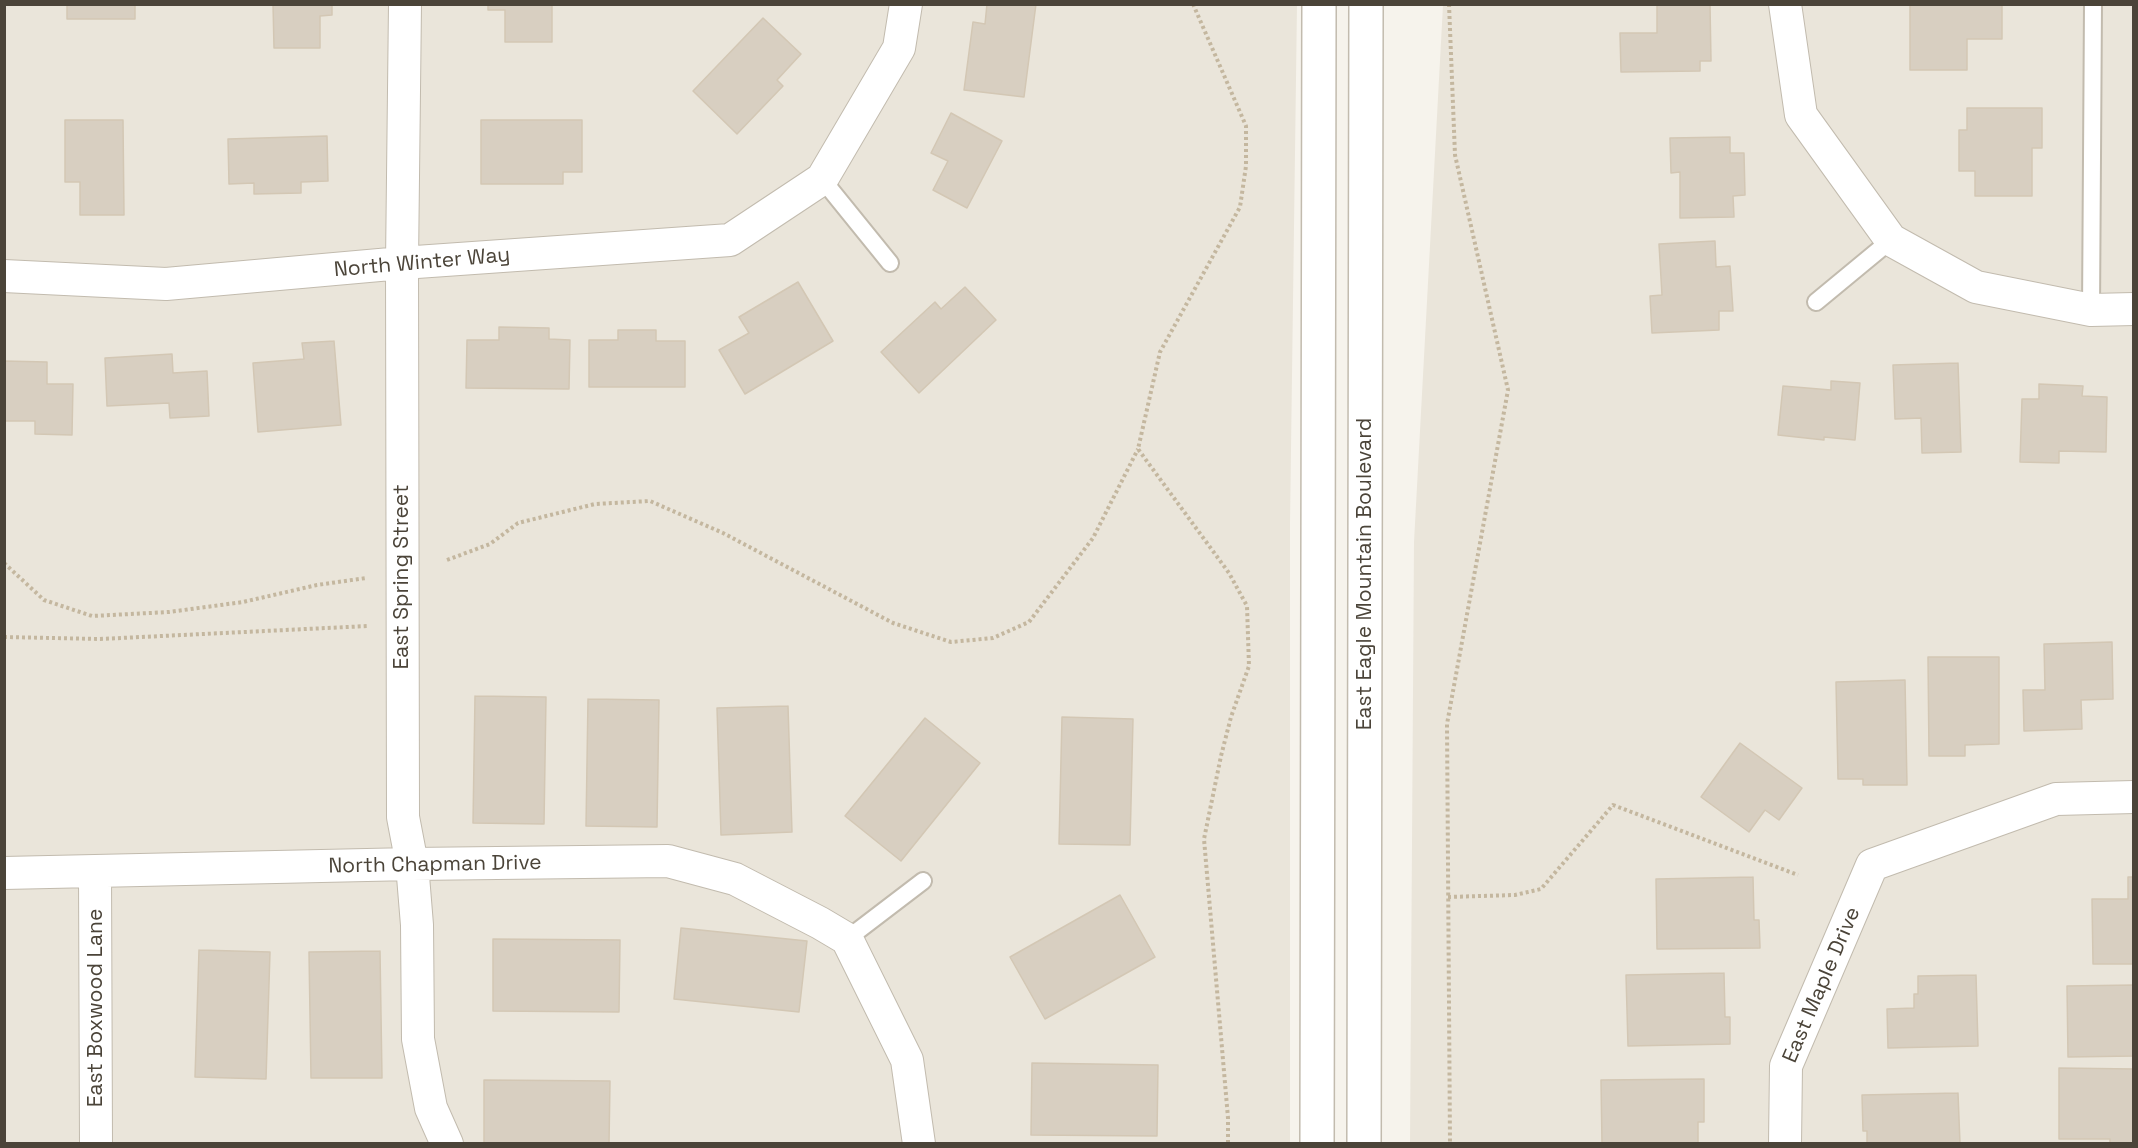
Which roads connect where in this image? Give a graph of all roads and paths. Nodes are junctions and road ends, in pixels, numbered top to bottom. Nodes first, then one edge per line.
1 (405, 4) edge
2 (906, 4) edge
3 (1193, 4) edge
4 (1319, 4) edge
5 (1366, 4) edge
6 (1449, 4) edge
7 (1785, 4) edge
8 (2093, 4) edge
9 (822, 179) junction
10 (1891, 240) junction
11 (402, 263) junction
12 (890, 263) dead end
13 (4, 276) edge
14 (1816, 302) dead end
15 (2133, 309) edge
16 (2091, 310) junction
17 (1138, 449) junction
18 (447, 560) dead end
19 (4, 563) edge
20 (366, 578) dead end
21 (402, 624) junction
22 (4, 637) edge
23 (2133, 797) edge
24 (412, 864) junction
25 (95, 872) junction
26 (4, 873) edge
27 (1798, 875) dead end
28 (923, 881) dead end
29 (1448, 897) junction
30 (847, 939) junction
31 (96, 1143) edge
32 (447, 1143) edge
33 (919, 1143) edge
34 (1228, 1143) edge
35 (1317, 1143) edge
36 (1364, 1143) edge
37 (1450, 1143) edge
38 (1785, 1143) edge

1 - 11 street, East Spring Street
2 - 9 street
3 - 17 path
4 - 35 street
5 - 36 street, East Eagle Mountain Boulevard
6 - 29 path
7 - 10 street
8 - 16 lane
9 - 11 street, North Winter Way
9 - 12 lane
10 - 14 lane
10 - 16 street
11 - 13 street, North Winter Way
11 - 21 street, East Spring Street
15 - 16 street
17 - 18 path
17 - 34 path
19 - 20 path
21 - 22 path
21 - 24 street, East Spring Street
23 - 38 street, East Maple Drive
24 - 25 street, North Chapman Drive
24 - 30 street, North Chapman Drive
24 - 32 street, East Spring Street
25 - 26 street, North Chapman Drive
25 - 31 street, East Boxwood Lane
27 - 29 path
28 - 30 lane
29 - 37 path
30 - 33 street

